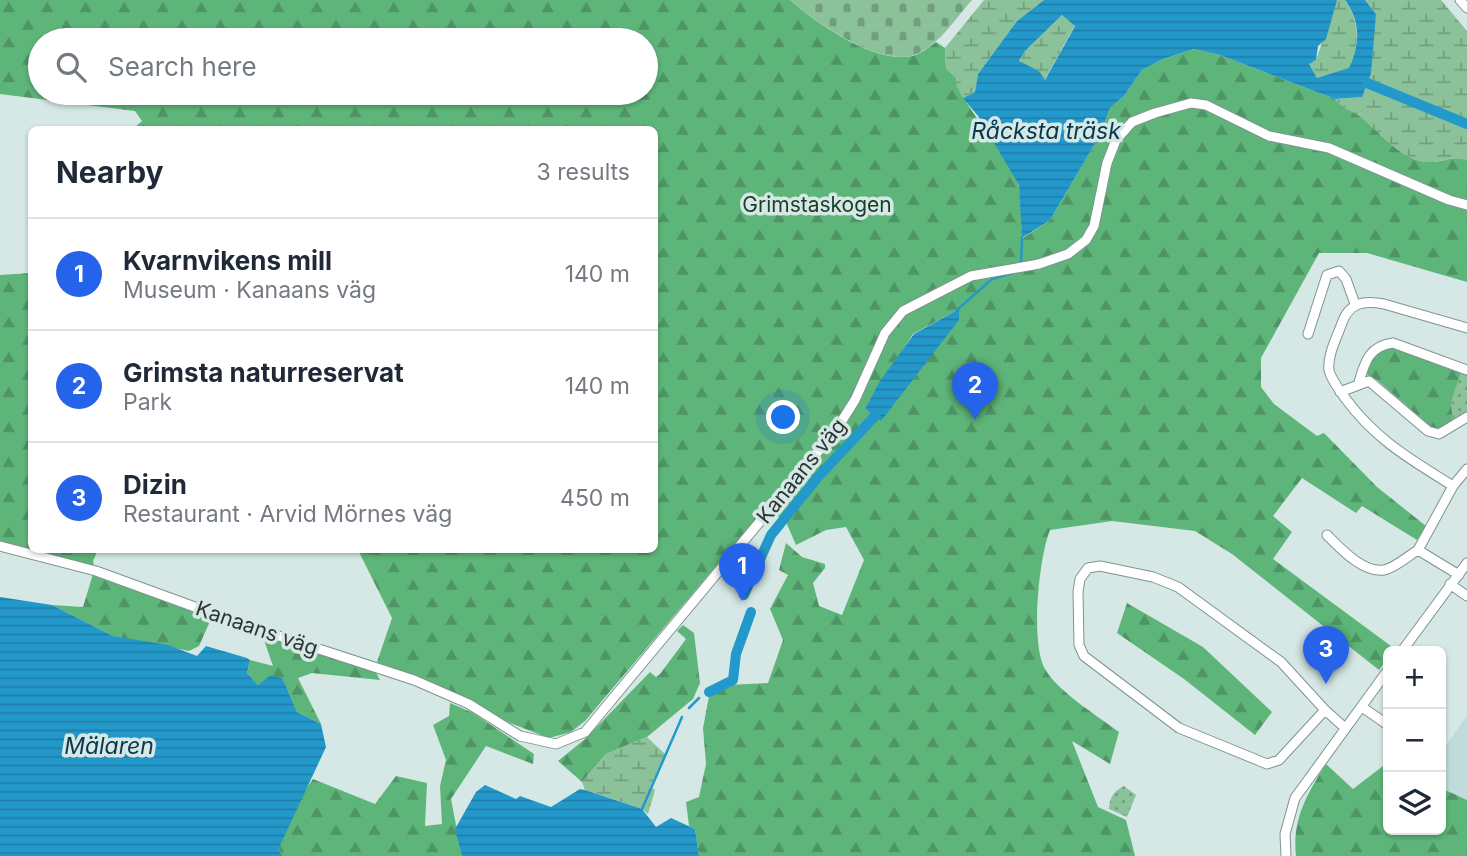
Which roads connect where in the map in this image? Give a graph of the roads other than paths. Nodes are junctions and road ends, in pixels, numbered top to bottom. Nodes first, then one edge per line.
1 (1460, 0) edge
2 (1467, 8) edge
3 (1467, 205) edge
4 (1355, 304) junction
5 (1467, 328) edge
6 (1308, 334) dead end
7 (1467, 370) edge
8 (1359, 382) junction
9 (1340, 391) junction
10 (1467, 417) edge
11 (1467, 469) edge
12 (1452, 486) junction
13 (1327, 535) dead end
14 (0, 546) edge
15 (1418, 550) junction
16 (1467, 563) edge
17 (1462, 576) edge
18 (1450, 584) junction
19 (1467, 596) edge
20 (1406, 646) edge
21 (1383, 677) edge
22 (1362, 707) junction
23 (1325, 710) junction
24 (1383, 722) edge
25 (1344, 727) junction
26 (1285, 852) edge

1 - 2 street
3 - 14 street, Kanaans väg
4 - 5 street
4 - 6 street
4 - 9 street
7 - 8 street
8 - 9 street
8 - 10 street
9 - 12 street
11 - 12 street
12 - 15 street
13 - 15 street
15 - 17 street
16 - 17 street
17 - 18 street
18 - 19 street
18 - 20 street
21 - 22 street
22 - 24 street
22 - 25 street
23 - 23 street
23 - 25 street
25 - 26 street

